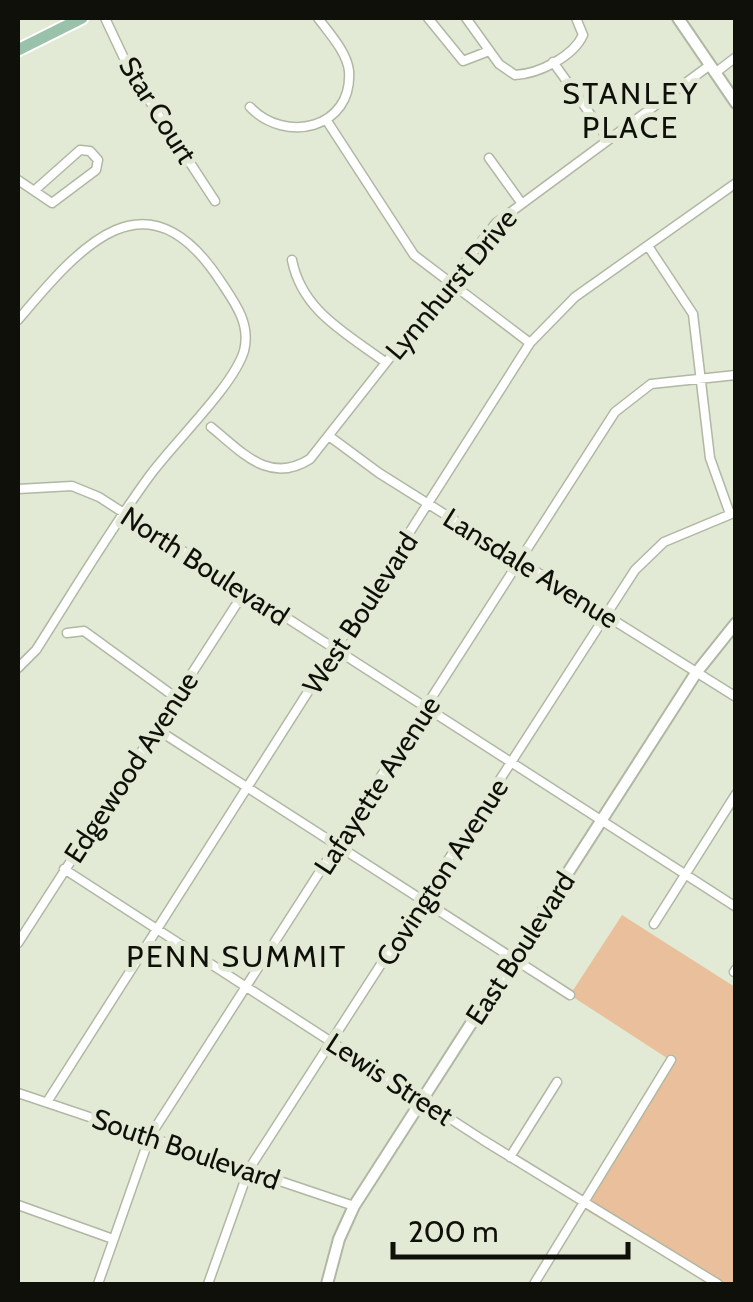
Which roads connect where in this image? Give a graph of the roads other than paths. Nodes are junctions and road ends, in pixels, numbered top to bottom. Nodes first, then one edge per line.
1 (82, 18) edge
2 (105, 18) edge
3 (318, 18) edge
4 (428, 18) edge
5 (466, 18) edge
6 (576, 18) edge
7 (678, 18) edge
8 (18, 50) edge
9 (489, 51) junction
10 (736, 57) edge
11 (552, 62) junction
12 (712, 69) junction
13 (736, 103) edge
14 (250, 107) dead end
15 (327, 121) junction
16 (608, 139) junction
17 (488, 158) dead end
18 (18, 180) edge
19 (736, 183) edge
20 (35, 190) junction
21 (215, 201) dead end
22 (520, 201) junction
23 (648, 246) junction
24 (292, 260) dead end
25 (448, 282) junction
26 (18, 320) edge
27 (530, 343) junction
28 (385, 362) junction
29 (736, 375) edge
30 (703, 378) junction
31 (211, 427) dead end
32 (329, 436) junction
33 (18, 489) edge
34 (429, 504) junction
35 (124, 512) junction
36 (732, 513) edge
37 (520, 562) junction
38 (244, 591) junction
39 (606, 615) junction
40 (736, 623) edge
41 (66, 633) dead end
42 (336, 650) junction
43 (18, 668) edge
44 (696, 674) junction
45 (175, 698) junction
46 (736, 698) edge
47 (426, 710) junction
48 (158, 730) junction
49 (512, 765) junction
50 (248, 788) junction
51 (734, 798) edge
52 (602, 822) junction
53 (338, 846) junction
54 (64, 870) junction
55 (684, 875) junction
56 (424, 900) junction
57 (736, 907) edge
58 (654, 924) dead end
59 (157, 929) junction
60 (19, 939) edge
61 (514, 959) junction
62 (246, 986) junction
63 (570, 996) dead end
64 (332, 1042) junction
65 (671, 1060) dead end
66 (557, 1082) dead end
67 (18, 1092) edge
68 (422, 1100) junction
69 (46, 1102) junction
70 (150, 1136) junction
71 (510, 1156) junction
72 (248, 1169) junction
73 (586, 1202) junction
74 (18, 1206) edge
75 (354, 1206) junction
76 (113, 1238) junction
77 (98, 1284) edge
78 (208, 1284) edge
79 (327, 1284) edge
80 (534, 1284) edge
81 (718, 1284) edge

1 - 8 main road
2 - 21 street, Star Court
3 - 15 street
4 - 9 street
5 - 9 street
6 - 11 street
7 - 12 street
9 - 11 street
10 - 12 street, Lynnhurst Drive
11 - 16 street
12 - 13 street
12 - 16 street, Lynnhurst Drive
14 - 15 street
15 - 25 street
16 - 22 street, Lynnhurst Drive
17 - 22 street
18 - 20 street
19 - 23 street, West Boulevard
20 - 20 street
22 - 25 street, Lynnhurst Drive
23 - 27 street, West Boulevard
23 - 30 street
24 - 28 street
25 - 27 street
25 - 28 street, Lynnhurst Drive
26 - 35 street
27 - 34 street, West Boulevard
28 - 32 street, Lynnhurst Drive
29 - 30 street, Lafayette Avenue
30 - 36 street
30 - 37 street, Lafayette Avenue
31 - 32 street, Lynnhurst Drive
32 - 34 street, Lansdale Avenue
33 - 35 street, North Boulevard
34 - 37 street, Lansdale Avenue
34 - 42 street, West Boulevard
35 - 38 street, North Boulevard
35 - 43 street
36 - 39 street, Covington Avenue
37 - 39 street, Lansdale Avenue
37 - 47 street, Lafayette Avenue
38 - 42 street, North Boulevard
38 - 45 street, Edgewood Avenue
39 - 44 street, Lansdale Avenue
39 - 49 street, Covington Avenue
40 - 44 street, East Boulevard
41 - 45 street
42 - 47 street, North Boulevard
42 - 50 street, West Boulevard
44 - 46 street, Lansdale Avenue
44 - 52 street, East Boulevard
45 - 48 street, Edgewood Avenue
47 - 49 street, North Boulevard
47 - 53 street, Lafayette Avenue
48 - 50 street
48 - 54 street, Edgewood Avenue
49 - 52 street, North Boulevard
49 - 56 street, Covington Avenue
50 - 53 street
50 - 59 street, West Boulevard
51 - 55 street
52 - 55 street, North Boulevard
52 - 61 street, East Boulevard
53 - 56 street
53 - 62 street, Lafayette Avenue
54 - 59 street, Lewis Street
54 - 60 street, Edgewood Avenue
55 - 57 street, North Boulevard
55 - 58 street
56 - 61 street
56 - 64 street, Covington Avenue
59 - 62 street, Lewis Street
59 - 69 street, West Boulevard
61 - 63 street
61 - 68 street, East Boulevard
62 - 64 street, Lewis Street
62 - 70 street, Lafayette Avenue
64 - 68 street, Lewis Street
64 - 72 street, Covington Avenue
65 - 73 street
66 - 71 street
67 - 69 street, South Boulevard
68 - 71 street, Lewis Street
68 - 75 street, East Boulevard
69 - 70 street, South Boulevard
70 - 72 street, South Boulevard
70 - 76 street, Lafayette Avenue
71 - 73 street, Lewis Street
72 - 75 street, South Boulevard
72 - 78 street, Covington Avenue
73 - 80 street
73 - 81 street, Lewis Street
74 - 76 street
75 - 79 street, East Boulevard
76 - 77 street, Lafayette Avenue

